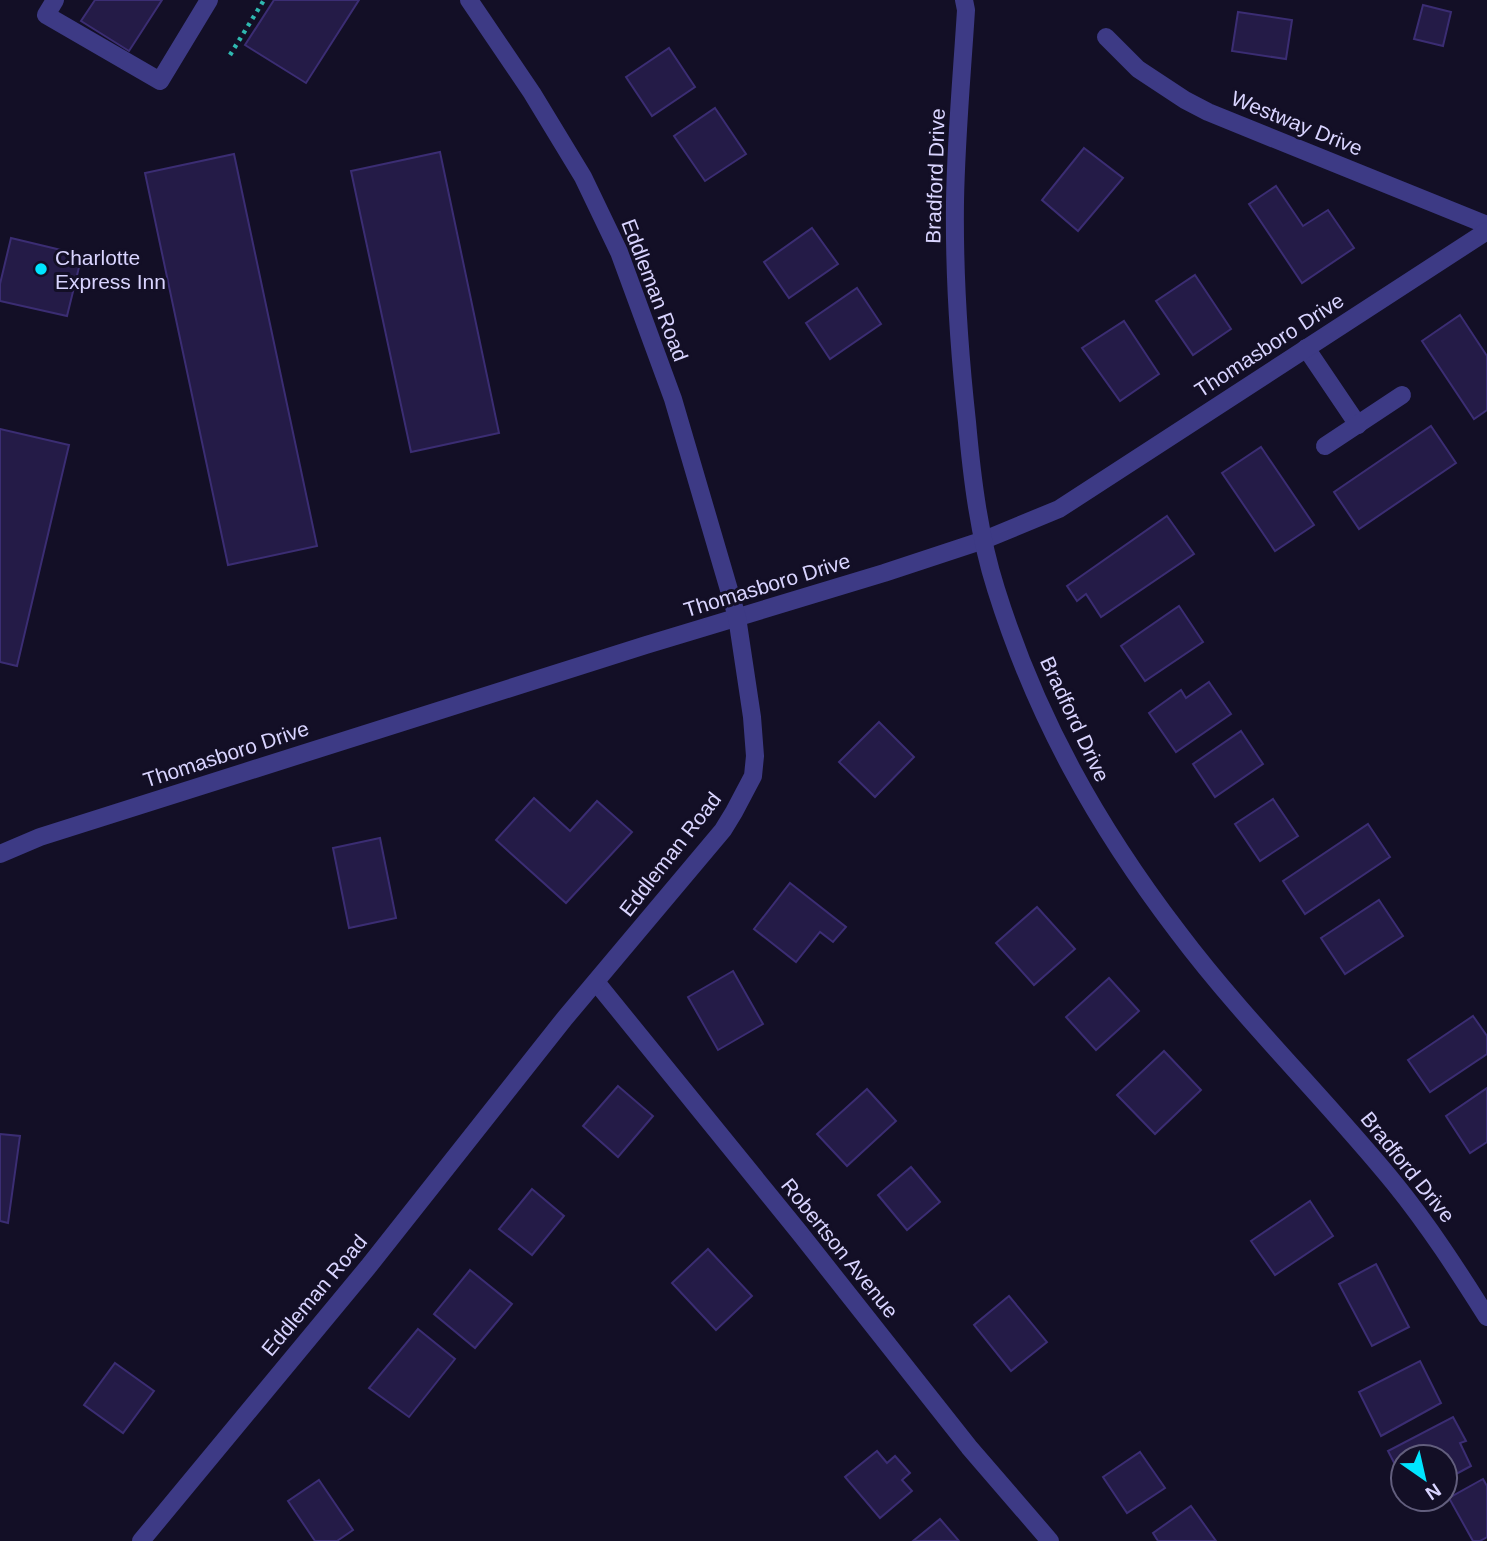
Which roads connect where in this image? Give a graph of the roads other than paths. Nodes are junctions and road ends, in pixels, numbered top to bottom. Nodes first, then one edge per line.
1 (55, 0) edge
2 (209, 0) edge
3 (469, 0) edge
4 (967, 3) edge
5 (1106, 37) dead end
6 (1487, 225) edge
7 (1487, 231) edge
8 (1306, 348) junction
9 (1402, 395) dead end
10 (1358, 425) junction
11 (1325, 446) dead end
12 (984, 540) junction
13 (737, 618) junction
14 (0, 853) edge
15 (596, 982) junction
16 (1487, 1317) edge
17 (141, 1541) edge
18 (1050, 1541) edge

1 - 2 street
3 - 13 street, Eddleman Road
4 - 12 street, Bradford Drive
5 - 6 street, Westway Drive
7 - 8 street, Thomasboro Drive
8 - 10 street
8 - 12 street, Thomasboro Drive
9 - 10 street
10 - 11 street
12 - 13 street, Thomasboro Drive
12 - 16 street, Bradford Drive
13 - 14 street, Thomasboro Drive
13 - 15 street, Eddleman Road
15 - 17 street, Eddleman Road
15 - 18 street, Robertson Avenue

